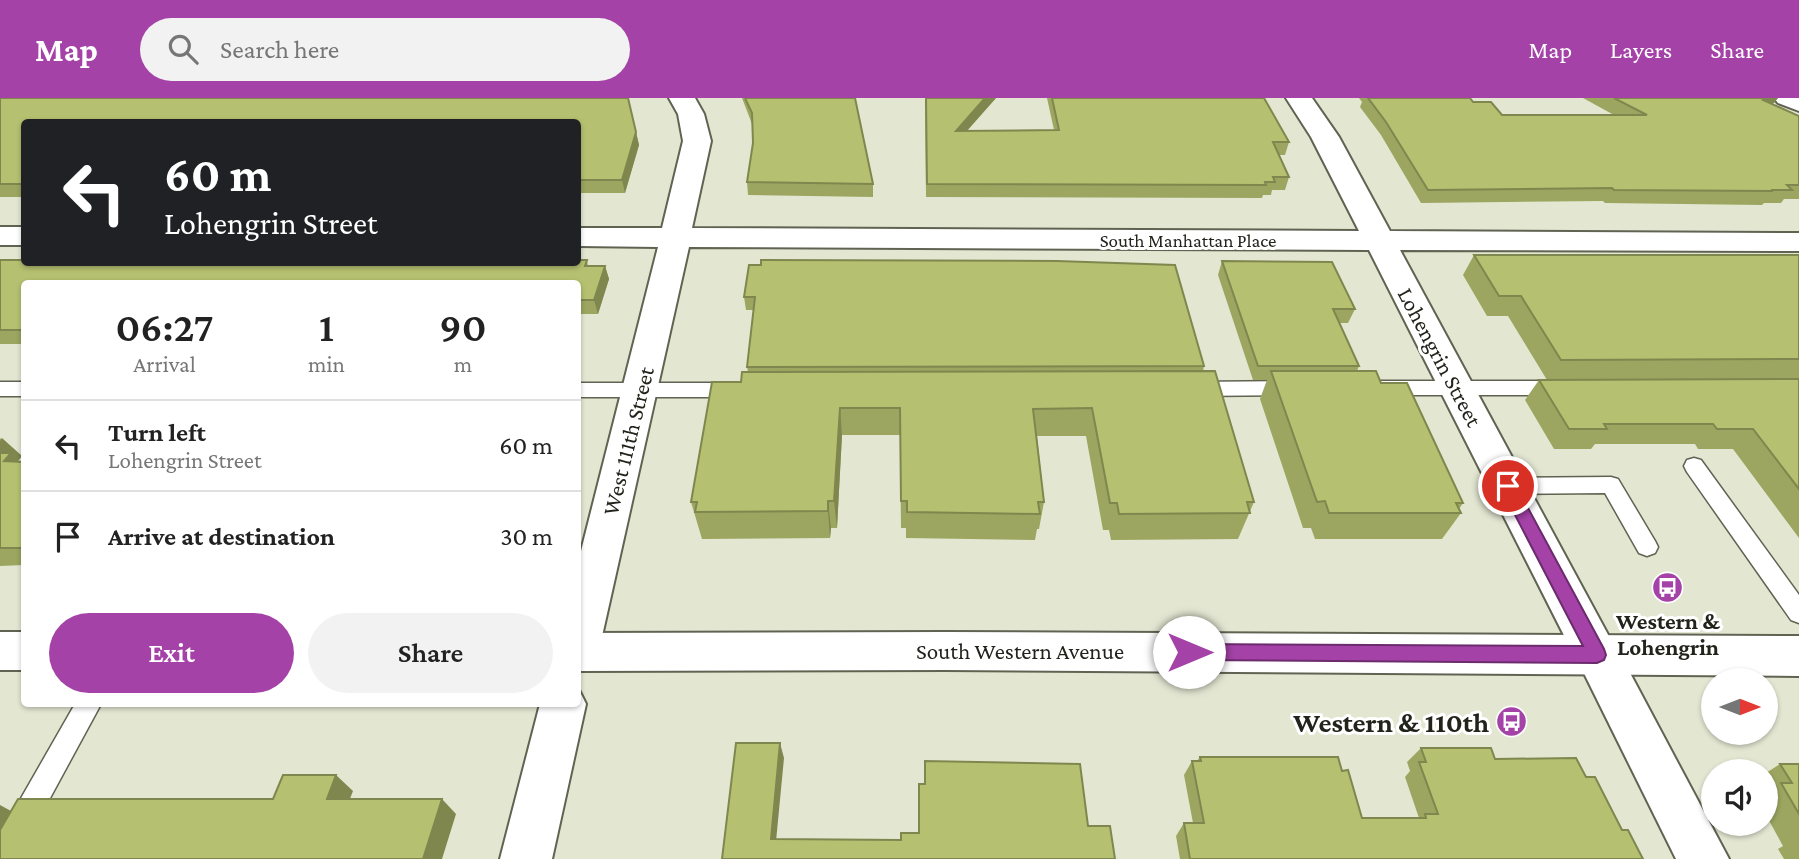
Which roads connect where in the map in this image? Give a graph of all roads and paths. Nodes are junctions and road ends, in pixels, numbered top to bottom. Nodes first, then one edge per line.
1 (682, 98) edge
2 (1299, 98) edge
3 (1787, 98) edge
4 (1799, 103) edge
5 (0, 236) edge
6 (21, 236) edge
7 (581, 237) edge
8 (677, 237) junction
9 (1379, 241) junction
10 (1799, 242) edge
11 (0, 388) edge
12 (1318, 388) edge
13 (1360, 388) edge
14 (1457, 388) junction
15 (1580, 388) edge
16 (21, 389) edge
17 (1166, 389) edge
18 (581, 390) edge
19 (641, 390) junction
20 (765, 390) edge
21 (1694, 466) dead end
22 (1508, 486) junction
23 (1647, 547) dead end
24 (1799, 613) edge
25 (581, 633) edge
26 (0, 651) edge
27 (21, 651) edge
28 (581, 652) edge
29 (1597, 655) junction
30 (1799, 656) edge
31 (86, 707) edge
32 (562, 707) edge
33 (2, 859) edge
34 (526, 859) edge
35 (1703, 859) edge

1 - 8 street, West 111th Street
2 - 9 street, Lohengrin Street
3 - 4 street
5 - 6 street
7 - 8 street, South Manhattan Place
8 - 9 street, South Manhattan Place
8 - 19 street, West 111th Street
9 - 10 street, South Manhattan Place
9 - 14 street, Lohengrin Street
11 - 16 lane
12 - 17 lane
13 - 14 lane
14 - 15 lane
14 - 22 street, Lohengrin Street
18 - 19 lane
19 - 20 lane
19 - 25 street, West 111th Street
21 - 24 lane
22 - 23 lane
22 - 29 street, Lohengrin Street
26 - 27 street
28 - 29 street, South Western Avenue
29 - 30 street, South Western Avenue
29 - 35 street, Lohengrin Street
31 - 33 lane
32 - 34 street

